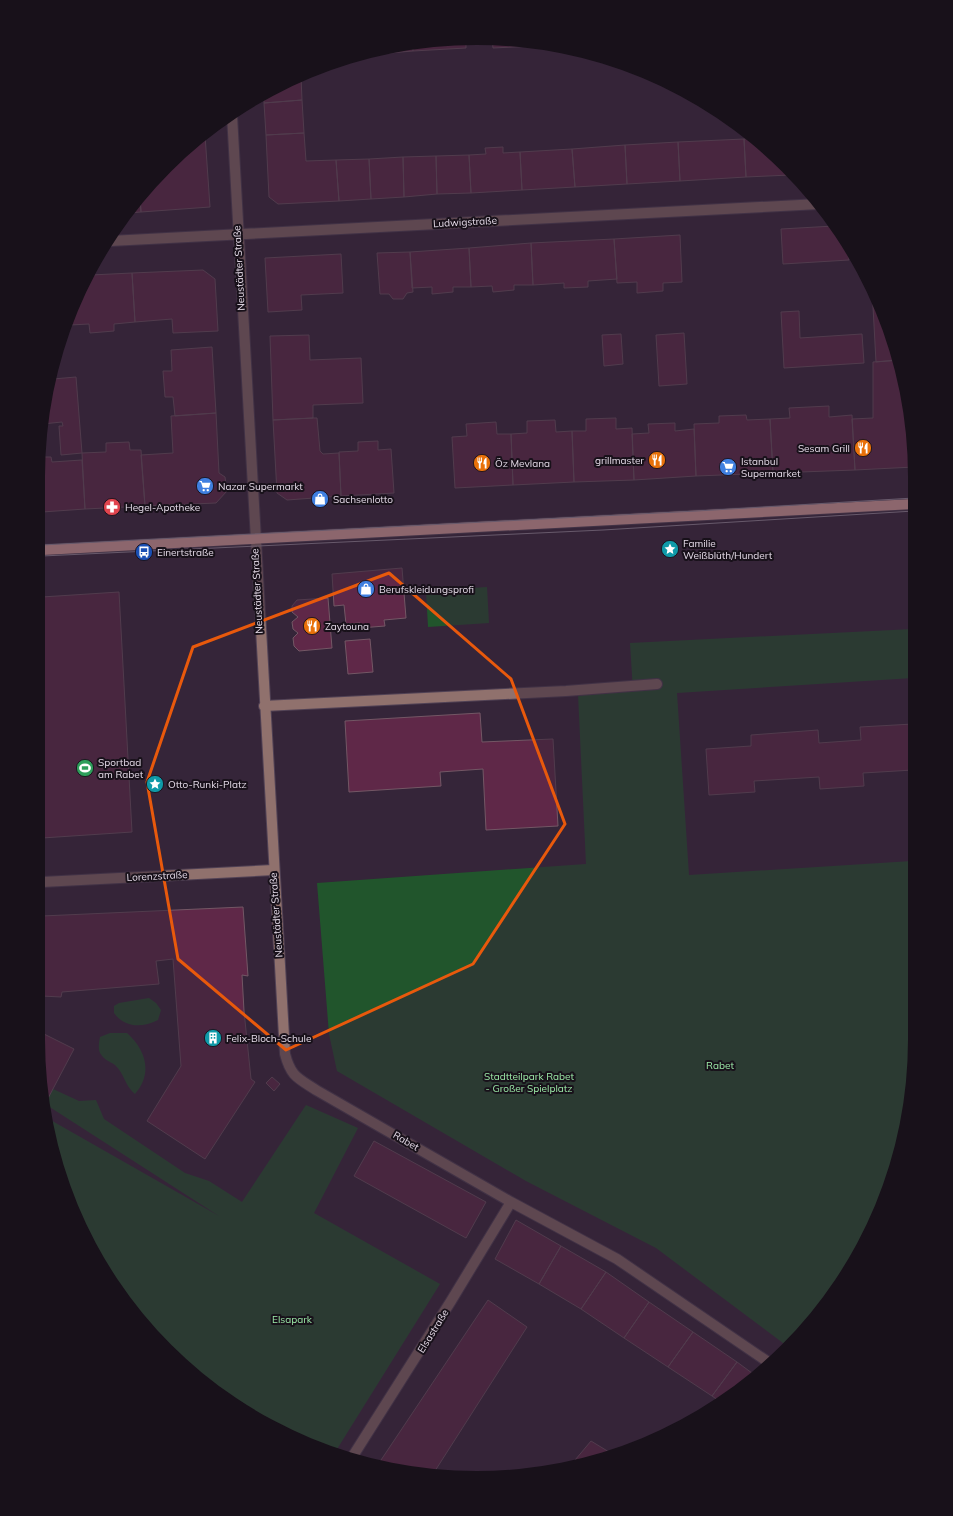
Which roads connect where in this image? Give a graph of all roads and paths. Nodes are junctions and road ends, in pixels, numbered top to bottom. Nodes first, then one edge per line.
1 (232, 121) edge
2 (811, 204) edge
3 (238, 234) junction
4 (116, 241) edge
5 (908, 504) edge
6 (255, 539) junction
7 (45, 550) edge
8 (657, 684) dead end
9 (264, 706) junction
10 (273, 870) junction
11 (45, 882) edge
12 (288, 1067) joint
13 (512, 1202) junction
14 (765, 1360) edge
15 (355, 1453) edge

1 - 3 street, Neustädter Straße
2 - 3 street, Ludwigstraße
3 - 4 street, Ludwigstraße
3 - 6 street, Neustädter Straße
5 - 6 main road
6 - 7 main road
6 - 9 street, Neustädter Straße
8 - 9 street
9 - 10 street, Neustädter Straße
10 - 11 street, Lorenzstraße
10 - 12 street, Neustädter Straße
12 - 13 street, Rabet
13 - 14 street, Rabet
13 - 15 street, Elsastraße

